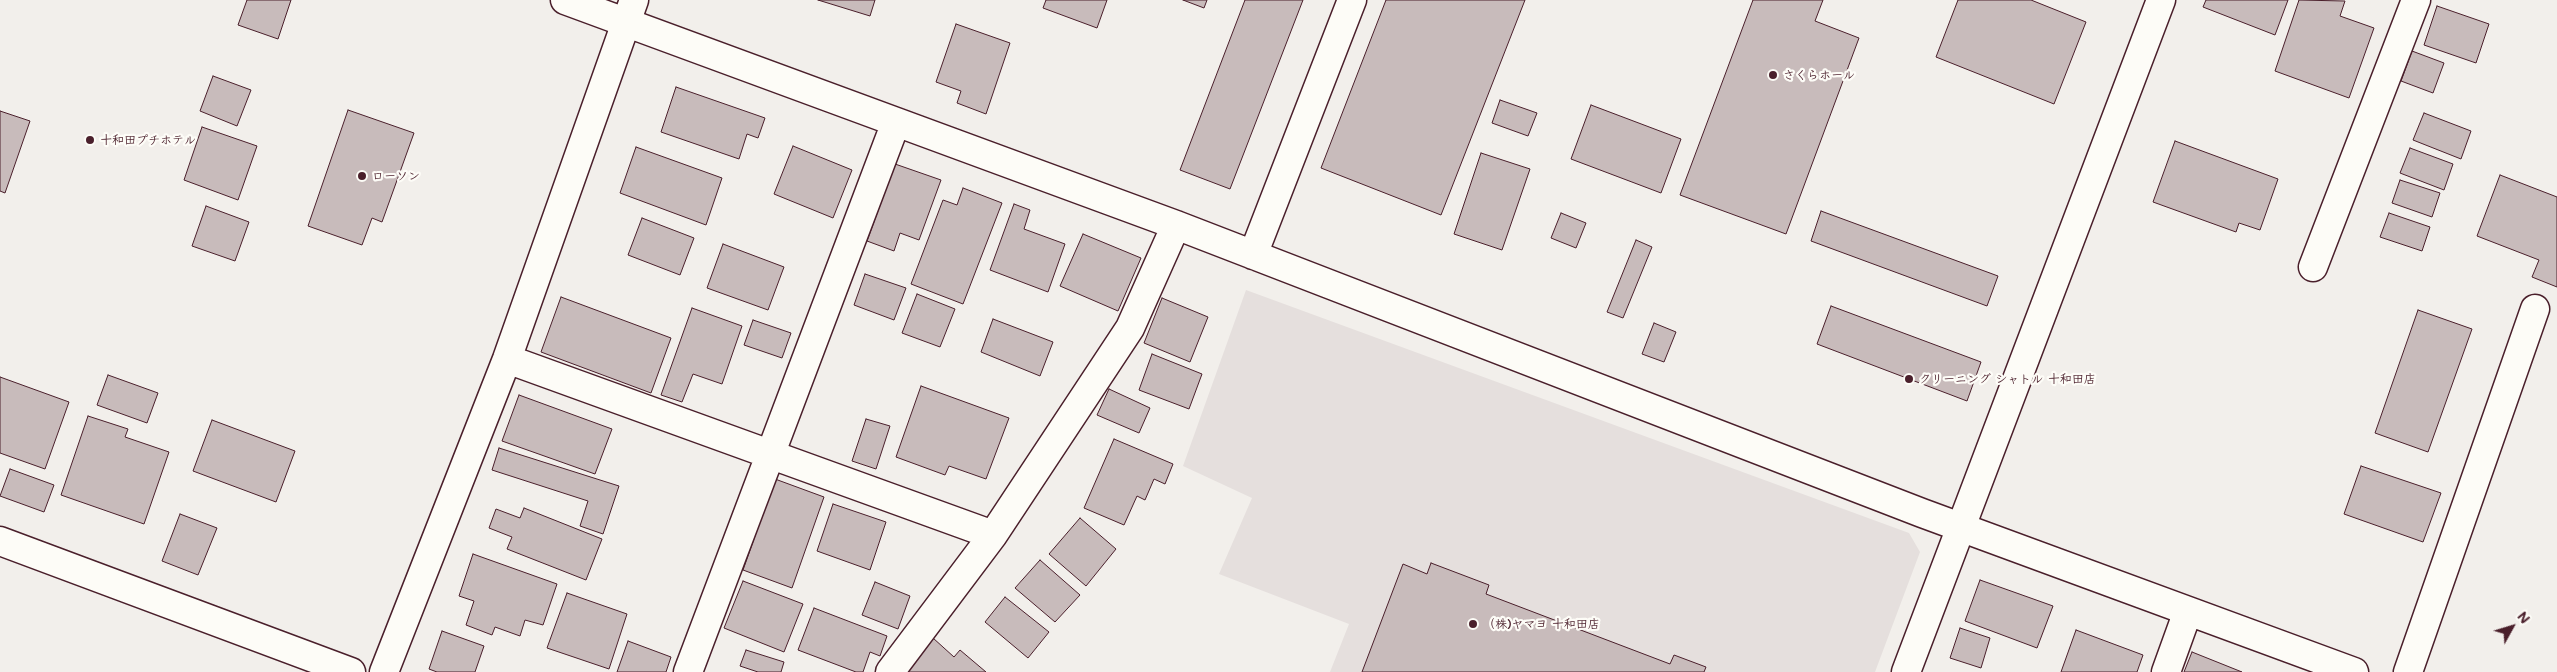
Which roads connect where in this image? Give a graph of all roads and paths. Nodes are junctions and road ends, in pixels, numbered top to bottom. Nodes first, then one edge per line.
1 (565, 0) edge
2 (1352, 0) edge
3 (2161, 0) edge
4 (2416, 0) edge
5 (630, 12) edge
6 (896, 122) junction
7 (1176, 225) junction
8 (1253, 255) junction
9 (2313, 268) dead end
10 (2535, 309) dead end
11 (507, 359) junction
12 (771, 454) junction
13 (1960, 527) junction
14 (993, 535) junction
15 (0, 541) edge
16 (2188, 611) junction
17 (2341, 670) edge
18 (351, 672) edge
19 (384, 672) edge
20 (688, 672) edge
21 (890, 672) edge
22 (1906, 672) edge
23 (2166, 672) edge
24 (2408, 672) edge

1 - 5 street
2 - 8 street
3 - 13 street
4 - 9 street
5 - 6 street
5 - 11 street
6 - 7 street
6 - 12 street
7 - 8 street
7 - 14 street
8 - 13 street
10 - 24 street
11 - 12 street
11 - 19 street
12 - 14 street
12 - 20 street
13 - 16 street
13 - 22 street
14 - 21 street
15 - 18 street
16 - 17 street
16 - 23 street

